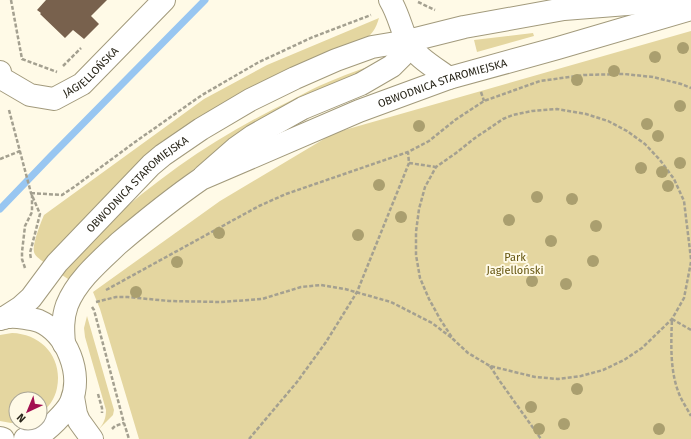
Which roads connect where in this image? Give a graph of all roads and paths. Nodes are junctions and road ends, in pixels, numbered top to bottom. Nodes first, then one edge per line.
1 (11, 0) edge
2 (164, 0) edge
3 (390, 0) edge
4 (691, 1) edge
5 (691, 9) edge
6 (408, 41) junction
7 (85, 45) dead end
8 (63, 66) dead end
9 (57, 72) dead end
10 (1, 75) edge
11 (449, 78) junction
12 (691, 88) edge
13 (10, 114) dead end
14 (20, 151) junction
15 (408, 152) junction
16 (0, 159) edge
17 (409, 163) junction
18 (436, 167) junction
19 (201, 179) junction
20 (32, 193) junction
21 (62, 195) dead end
22 (32, 261) dead end
23 (691, 261) edge
24 (27, 272) dead end
25 (105, 291) dead end
26 (357, 292) junction
27 (2, 319) edge
28 (672, 319) junction
29 (691, 330) edge
30 (453, 339) junction
31 (64, 344) junction
32 (490, 366) junction
33 (73, 397) junction
34 (691, 416) edge
35 (36, 438) edge
36 (92, 439) edge
37 (129, 439) edge
38 (249, 439) edge
39 (541, 439) edge

1 - 9 path
2 - 10 main road, JAGIELLOŃSKA
3 - 6 main road
4 - 6 main road, OBWODNICA STAROMIEJSKA
5 - 11 main road, OBWODNICA STAROMIEJSKA
6 - 11 main road
6 - 19 main road, OBWODNICA STAROMIEJSKA
6 - 27 main road, OBWODNICA STAROMIEJSKA
7 - 8 path
11 - 19 main road, OBWODNICA STAROMIEJSKA
12 - 15 path
13 - 14 path
14 - 16 path
14 - 20 path
15 - 17 path
15 - 25 path
17 - 18 path
17 - 26 path
18 - 23 path
18 - 30 path
19 - 31 main road, OBWODNICA STAROMIEJSKA
20 - 21 path
20 - 22 path
20 - 24 path
23 - 28 path
26 - 30 path
26 - 37 path
26 - 38 path
27 - 31 main road
28 - 29 path
28 - 32 path
28 - 34 path
30 - 32 path
31 - 33 main road
32 - 39 path
33 - 35 main road
33 - 36 main road

